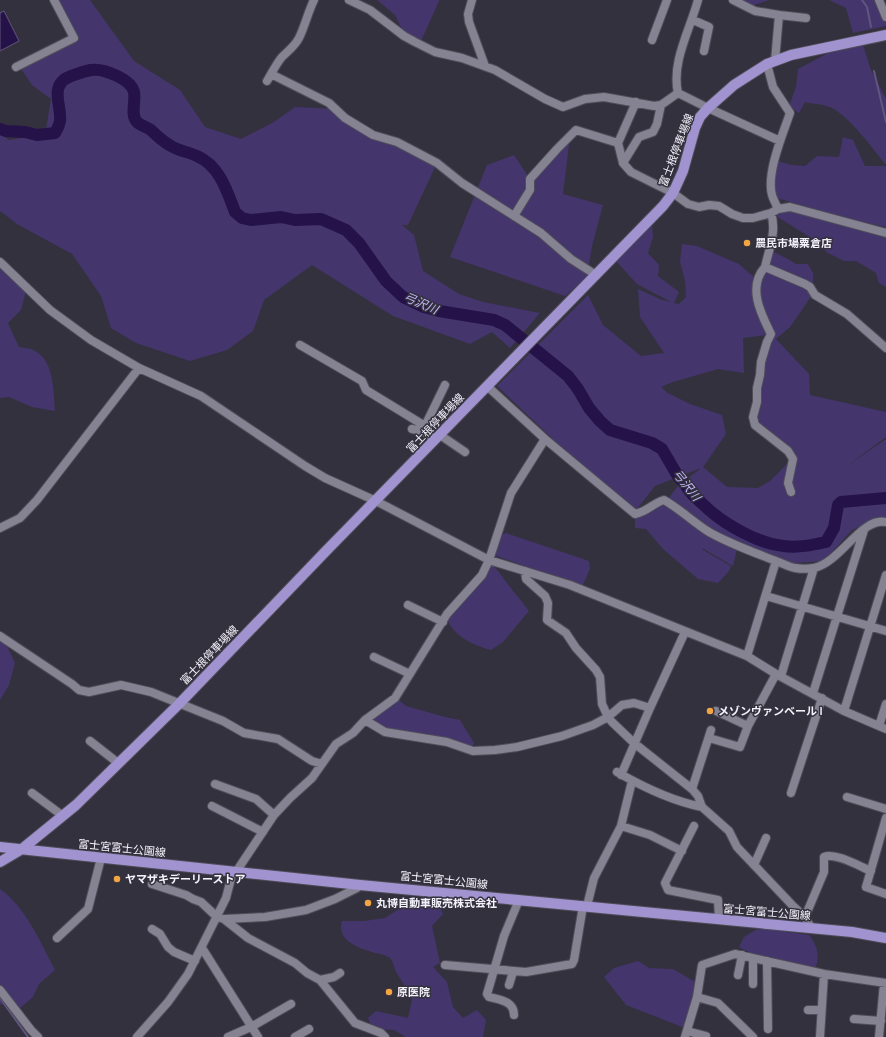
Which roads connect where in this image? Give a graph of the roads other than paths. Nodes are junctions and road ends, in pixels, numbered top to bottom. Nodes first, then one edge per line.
1 (54, 0) edge
2 (314, 0) edge
3 (350, 0) edge
4 (472, 0) edge
5 (667, 0) edge
6 (698, 0) edge
7 (733, 0) edge
8 (878, 0) edge
9 (779, 15) junction
10 (886, 17) edge
11 (806, 18) dead end
12 (693, 20) junction
13 (886, 35) edge
14 (652, 40) dead end
15 (704, 51) dead end
16 (771, 62) junction
17 (484, 66) junction
18 (16, 67) dead end
19 (678, 94) junction
20 (636, 102) junction
21 (661, 105) junction
22 (708, 108) junction
23 (780, 141) junction
24 (618, 144) junction
25 (623, 163) junction
26 (673, 193) junction
27 (775, 211) junction
28 (514, 216) junction
29 (886, 233) edge
30 (0, 262) edge
31 (765, 267) junction
32 (596, 275) junction
33 (300, 345) dead end
34 (886, 348) edge
35 (139, 368) junction
36 (445, 385) dead end
37 (487, 386) junction
38 (412, 429) dead end
39 (424, 429) junction
40 (437, 438) junction
41 (545, 439) junction
42 (465, 452) dead end
43 (791, 492) dead end
44 (376, 501) junction
45 (886, 522) edge
46 (0, 528) edge
47 (864, 529) junction
48 (489, 560) junction
49 (776, 561) junction
50 (814, 568) junction
51 (525, 571) junction
52 (886, 575) edge
53 (766, 596) junction
54 (408, 605) dead end
55 (802, 606) junction
56 (837, 617) junction
57 (443, 622) junction
58 (871, 626) junction
59 (886, 631) edge
60 (685, 632) junction
61 (0, 636) edge
62 (747, 656) junction
63 (374, 657) dead end
64 (410, 674) junction
65 (778, 675) junction
66 (813, 693) junction
67 (822, 698) junction
68 (179, 704) junction
69 (886, 704) edge
70 (650, 708) junction
71 (716, 711) dead end
72 (844, 711) junction
73 (608, 717) junction
74 (365, 720) junction
75 (748, 726) junction
76 (883, 728) edge
77 (90, 741) dead end
78 (634, 743) junction
79 (118, 763) junction
80 (322, 764) junction
81 (632, 781) junction
82 (215, 784) dead end
83 (692, 789) junction
84 (32, 793) dead end
85 (791, 793) dead end
86 (847, 797) dead end
87 (212, 806) dead end
88 (702, 807) junction
89 (886, 809) edge
90 (274, 815) junction
91 (63, 816) junction
92 (886, 818) edge
93 (621, 826) junction
94 (694, 826) dead end
95 (263, 832) junction
96 (766, 838) dead end
97 (0, 847) edge
98 (22, 849) junction
99 (682, 851) junction
100 (102, 858) junction
101 (0, 862) edge
102 (754, 865) junction
103 (234, 871) junction
104 (870, 871) junction
105 (152, 884) dead end
106 (360, 884) junction
107 (886, 894) edge
108 (519, 900) junction
109 (585, 906) junction
110 (805, 917) junction
111 (221, 918) junction
112 (719, 920) junction
113 (152, 928) dead end
114 (811, 928) junction
115 (57, 938) dead end
116 (886, 938) edge
117 (202, 948) junction
118 (742, 955) junction
119 (753, 958) junction
120 (195, 961) junction
121 (767, 961) junction
122 (445, 965) dead end
123 (493, 969) junction
124 (513, 972) junction
125 (340, 974) dead end
126 (824, 974) junction
127 (738, 975) dead end
128 (320, 980) junction
129 (885, 983) edge
130 (753, 984) dead end
131 (509, 985) dead end
132 (0, 990) edge
133 (697, 997) junction
134 (291, 1004) dead end
135 (808, 1010) dead end
136 (822, 1010) junction
137 (514, 1015) dead end
138 (854, 1019) dead end
139 (881, 1022) junction
140 (251, 1027) junction
141 (309, 1029) dead end
142 (768, 1029) dead end
143 (686, 1034) edge
144 (706, 1036) edge
145 (38, 1037) edge
146 (137, 1037) edge
147 (228, 1037) edge
148 (258, 1037) edge
149 (295, 1037) edge
150 (385, 1037) edge
151 (753, 1037) edge
152 (820, 1037) edge
153 (879, 1037) edge

1 - 18 street
2 - 28 street
3 - 17 street
4 - 17 street
5 - 14 street
6 - 12 street
7 - 9 street
8 - 10 street
9 - 11 street
9 - 16 street
12 - 15 street
12 - 19 street
13 - 16 main road, 富士根停車場線
16 - 22 main road, 富士根停車場線
16 - 23 street
17 - 20 street
19 - 21 street
19 - 22 street
20 - 21 street
20 - 24 street
21 - 25 street
22 - 23 street
22 - 26 main road, 富士根停車場線
23 - 27 street
24 - 25 street
24 - 28 street
25 - 26 street
26 - 27 street
26 - 32 main road, 富士根停車場線
27 - 29 street
27 - 31 street
28 - 32 street
30 - 35 street
31 - 34 street
31 - 43 street
32 - 37 main road, 富士根停車場線
33 - 39 street
35 - 44 street
35 - 46 street
36 - 39 street
37 - 40 main road, 富士根停車場線
37 - 41 street
38 - 39 street
39 - 40 street
40 - 42 street
40 - 44 main road, 富士根停車場線
41 - 48 street
41 - 49 street
44 - 48 street
44 - 68 main road, 富士根停車場線
45 - 47 street
47 - 50 street
47 - 56 street
48 - 51 street
48 - 57 street
49 - 50 street
49 - 53 street
50 - 55 street
51 - 60 street
51 - 73 street
52 - 58 street
53 - 55 street
53 - 62 street
54 - 57 street
55 - 56 street
55 - 65 street
56 - 58 street
56 - 66 street
57 - 64 street
58 - 59 street
58 - 72 street
60 - 62 street
60 - 70 street
61 - 68 street
62 - 65 street
63 - 64 street
64 - 74 street
65 - 66 street
65 - 75 street
66 - 67 street
67 - 72 street
67 - 85 street
68 - 79 main road, 富士根停車場線
68 - 80 street
69 - 76 street
70 - 73 street
70 - 78 street
71 - 75 street
72 - 76 street
73 - 74 street
73 - 78 street
74 - 80 street
75 - 83 street
77 - 79 street
78 - 81 street
78 - 83 street
79 - 91 main road, 富士根停車場線
80 - 90 street
81 - 88 street
81 - 93 street
82 - 90 street
83 - 88 street
84 - 91 street
86 - 89 street
87 - 95 street
88 - 102 street
90 - 95 street
91 - 98 main road, 富士根停車場線
92 - 104 street
93 - 99 street
93 - 109 street
94 - 99 street
95 - 103 street
96 - 102 street
97 - 98 main road, 富士宮富士公園線
98 - 100 main road, 富士宮富士公園線
98 - 101 main road, 富士根停車場線
99 - 112 street
100 - 103 main road, 富士宮富士公園線
100 - 115 street
102 - 110 street
103 - 106 main road, 富士宮富士公園線
103 - 111 street
104 - 107 street
104 - 110 street
105 - 111 street
106 - 108 main road, 富士宮富士公園線
106 - 111 street
108 - 109 main road, 富士宮富士公園線
108 - 123 street
109 - 112 main road, 富士宮富士公園線
109 - 124 street
110 - 114 street
111 - 117 street
111 - 128 street
112 - 114 main road, 富士宮富士公園線
113 - 120 street
114 - 116 main road, 富士宮富士公園線
117 - 120 street
117 - 140 street
118 - 119 street
118 - 127 street
118 - 133 street
119 - 121 street
119 - 130 street
120 - 146 street
121 - 126 street
121 - 142 street
122 - 123 street
123 - 124 street
123 - 137 street
124 - 131 street
125 - 128 street
126 - 129 street
126 - 136 street
128 - 150 street
129 - 139 street
132 - 145 street
133 - 143 street
133 - 151 street
134 - 140 street
135 - 136 street
136 - 152 street
138 - 139 street
139 - 153 street
140 - 147 street
140 - 148 street
141 - 149 street
143 - 144 street

